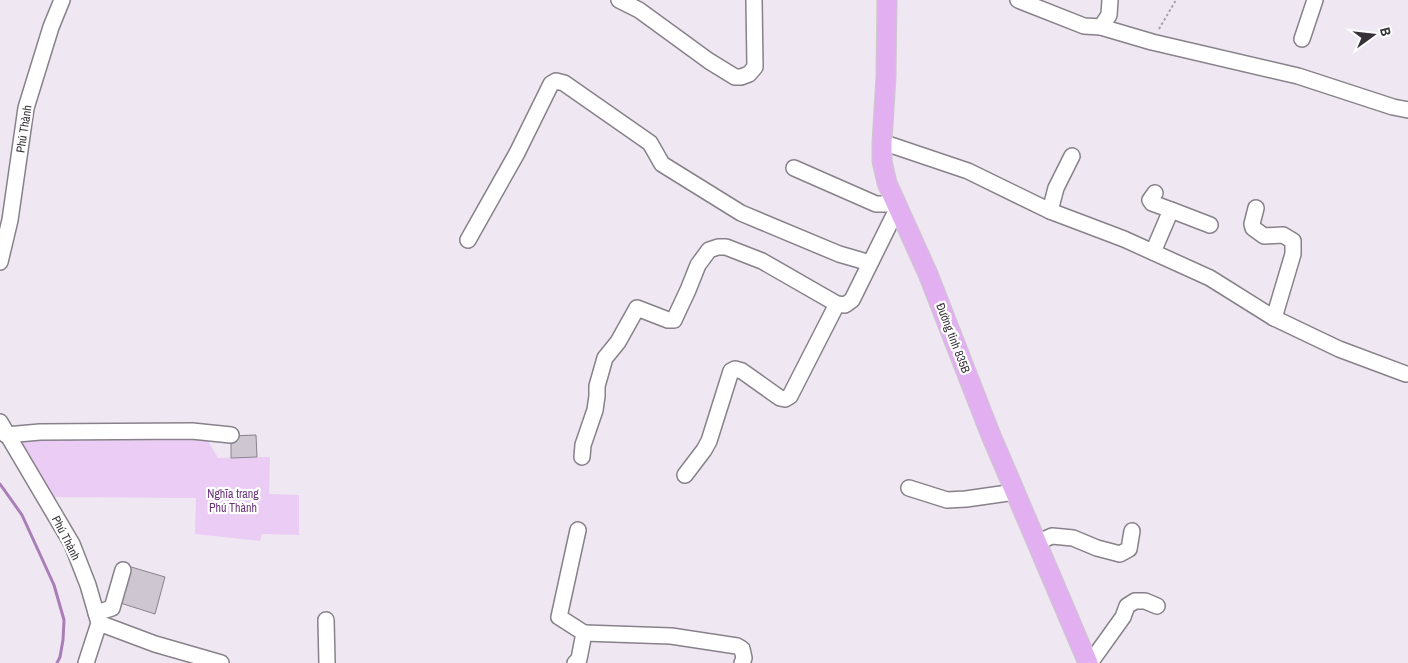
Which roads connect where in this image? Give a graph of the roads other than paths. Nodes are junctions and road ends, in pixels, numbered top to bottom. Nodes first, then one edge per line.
1 (62, 0) edge
2 (619, 0) edge
3 (754, 0) edge
4 (887, 0) edge
5 (1018, 0) edge
6 (1110, 0) edge
7 (1315, 0) edge
8 (641, 5) edge
9 (1101, 26) junction
10 (1302, 39) dead end
11 (1408, 110) edge
12 (882, 142) junction
13 (1072, 156) dead end
14 (794, 168) dead end
15 (1155, 192) dead end
16 (896, 203) junction
17 (1256, 208) dead end
18 (1171, 210) junction
19 (1050, 211) junction
20 (1210, 225) dead end
21 (468, 240) dead end
22 (1153, 252) junction
23 (0, 262) edge
24 (870, 263) junction
25 (837, 304) junction
26 (1274, 318) junction
27 (1406, 374) dead end
28 (3, 428) edge
29 (231, 435) dead end
30 (582, 457) dead end
31 (685, 474) dead end
32 (909, 488) dead end
33 (1015, 492) junction
34 (578, 530) dead end
35 (1132, 531) dead end
36 (1036, 543) junction
37 (123, 570) dead end
38 (1156, 606) dead end
39 (98, 618) junction
40 (326, 620) dead end
41 (584, 633) junction
42 (86, 663) edge
43 (220, 663) edge
44 (327, 663) edge
45 (575, 663) edge
46 (742, 663) edge
47 (1089, 663) edge

1 - 23 street, Phú Thành
2 - 8 street
3 - 8 street
4 - 12 main road, Đường tỉnh 835B
5 - 9 street
6 - 9 street
7 - 10 street
9 - 11 street
12 - 16 main road, Đường tỉnh 835B
12 - 19 street
13 - 19 street
14 - 16 street
15 - 18 street
16 - 24 street
16 - 33 main road, Đường tỉnh 835B
17 - 26 street
18 - 20 street
18 - 22 street
19 - 22 street
21 - 24 street
22 - 26 street
24 - 25 street
25 - 30 street
25 - 31 street
26 - 27 street
28 - 29 street
28 - 39 street, Phú Thành
32 - 33 street
33 - 36 main road, Đường tỉnh 835B
34 - 41 street
35 - 36 street
36 - 47 main road, Đường tỉnh 835B
37 - 39 street
38 - 47 street
39 - 42 street
39 - 43 street
40 - 44 street
41 - 45 street
41 - 46 street

